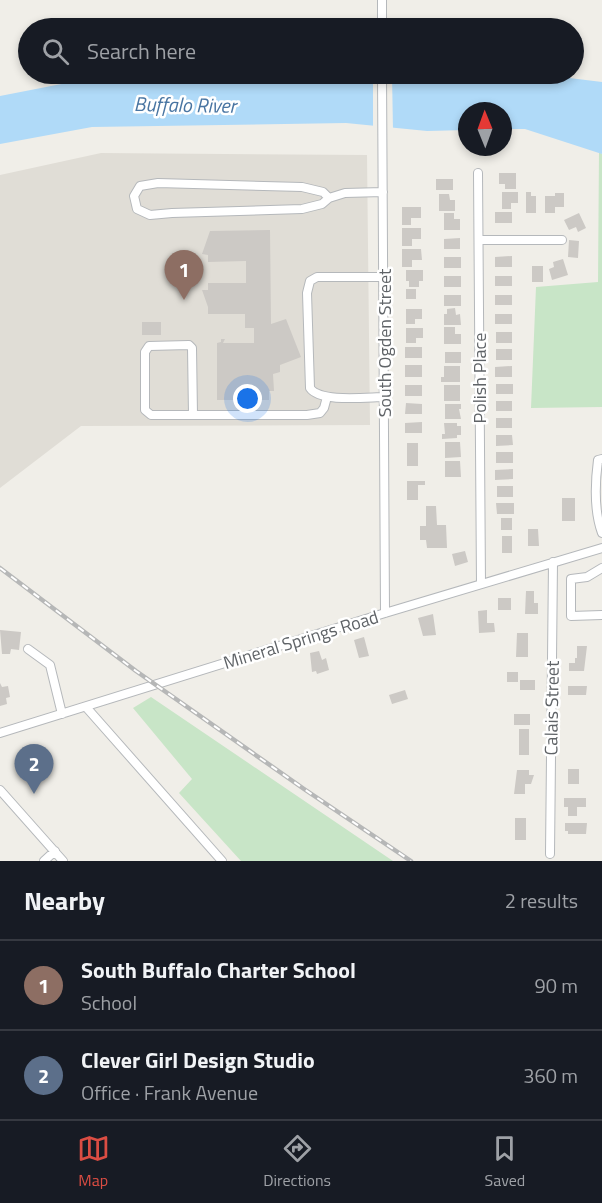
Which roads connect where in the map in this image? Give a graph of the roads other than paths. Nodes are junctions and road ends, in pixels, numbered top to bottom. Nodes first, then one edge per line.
1 (382, 0) edge
2 (382, 18) edge
3 (382, 84) edge
4 (478, 172) dead end
5 (383, 192) junction
6 (329, 198) junction
7 (479, 240) junction
8 (562, 240) dead end
9 (384, 277) junction
10 (327, 397) junction
11 (385, 397) junction
12 (193, 415) junction
13 (602, 459) edge
14 (602, 533) edge
15 (602, 548) edge
16 (553, 562) junction
17 (602, 568) edge
18 (481, 584) junction
19 (386, 613) junction
20 (602, 615) edge
21 (28, 649) dead end
22 (86, 707) junction
23 (62, 714) junction
24 (0, 733) edge
25 (0, 790) edge
26 (55, 851) junction
27 (550, 854) dead end
28 (44, 861) edge
29 (63, 861) edge
30 (222, 861) edge

1 - 2 street
3 - 5 street, South Ogden Street
4 - 7 street, Polish Place
5 - 6 street
5 - 9 street, South Ogden Street
6 - 6 street
7 - 8 street
7 - 18 street, Polish Place
9 - 10 street
9 - 11 street, South Ogden Street
10 - 11 street
10 - 12 street
11 - 19 street, South Ogden Street
12 - 12 street
13 - 14 street
15 - 16 street, Mineral Springs Road
16 - 18 street, Mineral Springs Road
16 - 27 street, Calais Street
17 - 20 street
18 - 19 street, Mineral Springs Road
19 - 22 street, Mineral Springs Road
21 - 23 street
22 - 23 street, Mineral Springs Road
22 - 30 street
23 - 24 street, Mineral Springs Road
25 - 26 street
26 - 28 street
26 - 29 street

